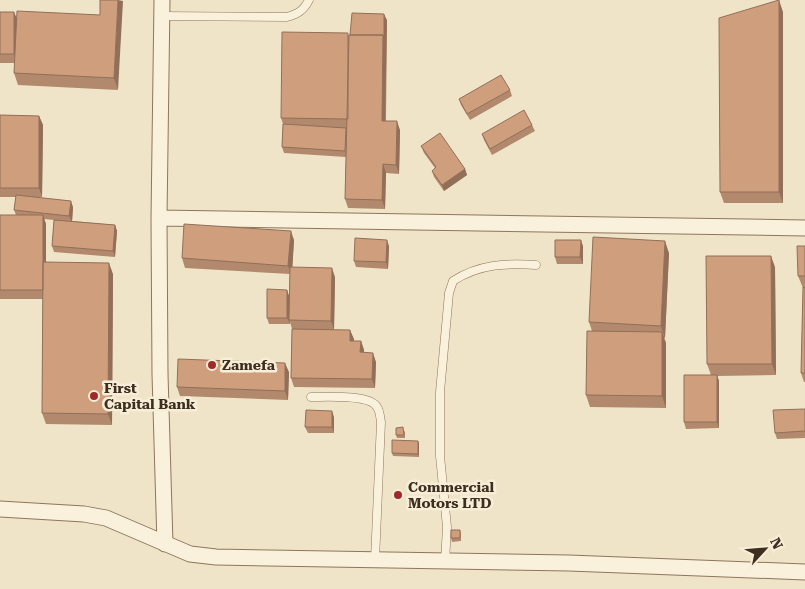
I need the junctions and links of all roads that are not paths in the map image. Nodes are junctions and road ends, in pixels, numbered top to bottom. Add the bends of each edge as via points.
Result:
1 (162, 0) edge
2 (309, 0) edge
3 (161, 16) junction
4 (159, 218) junction
5 (805, 228) edge
6 (536, 264) dead end
7 (311, 397) dead end
8 (0, 509) edge
9 (165, 544) junction
10 (374, 561) junction
11 (445, 562) junction
12 (805, 572) edge

1 - 3 street
2 - 3 lane via 306,8 288,17
3 - 4 street
4 - 5 street
4 - 9 street
6 - 11 lane via 482,267 453,281 448,293 440,392 440,456 447,527
7 - 10 lane via 362,398 378,407 381,422
8 - 9 street via 106,518
9 - 10 street via 190,554 216,557
10 - 11 street
11 - 12 street

